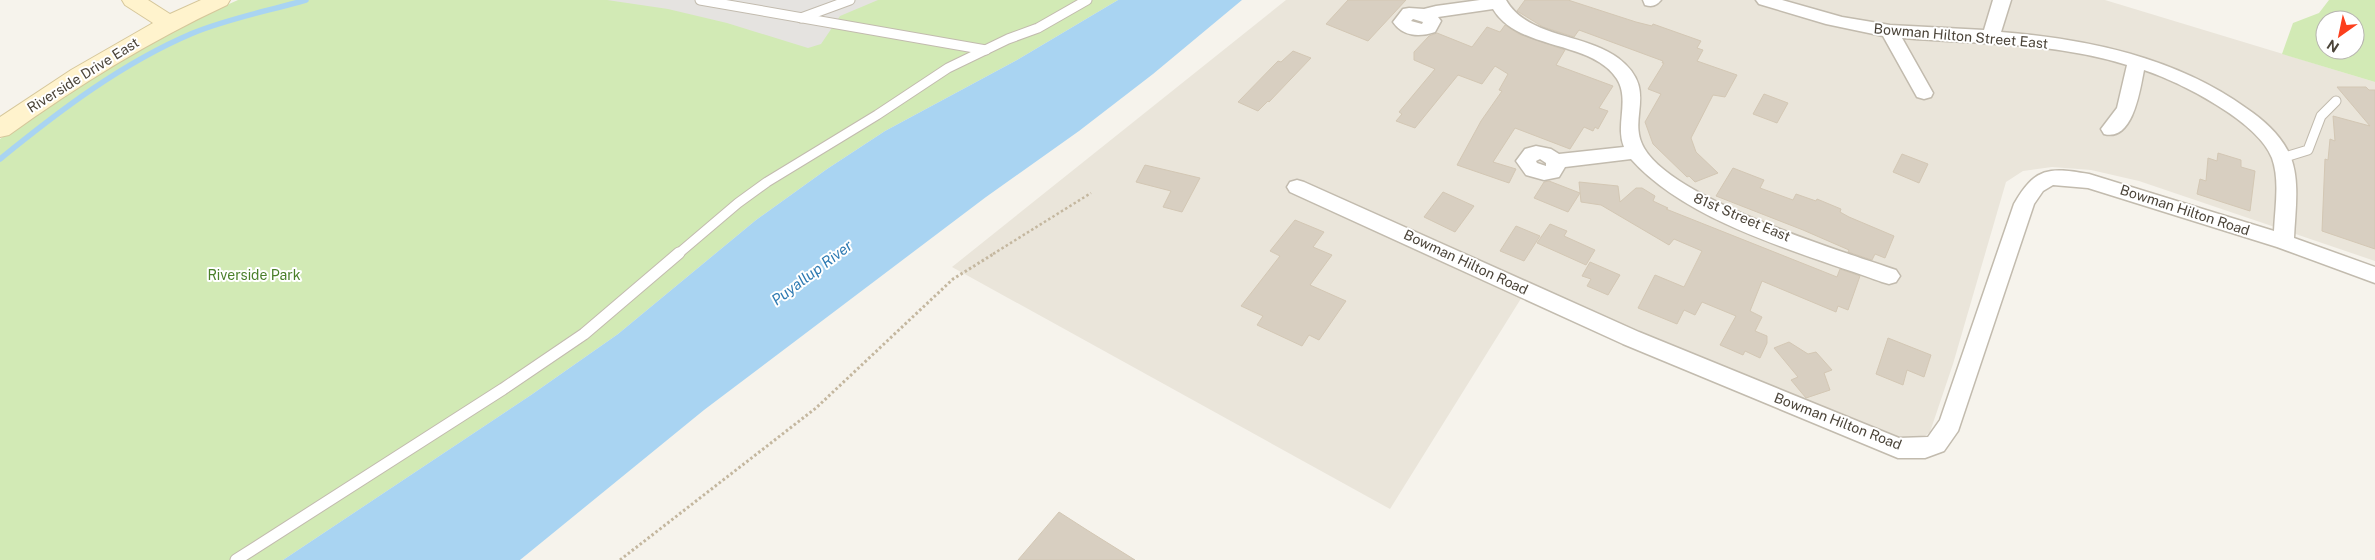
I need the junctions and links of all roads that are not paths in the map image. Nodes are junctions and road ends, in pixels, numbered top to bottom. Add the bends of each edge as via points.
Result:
1 (133, 0) edge
2 (219, 0) edge
3 (700, 0) edge
4 (850, 0) edge
5 (1086, 0) edge
6 (1765, 0) edge
7 (2002, 0) edge
8 (1498, 2) edge
9 (1798, 6) edge
10 (1425, 15) dead end
11 (800, 18) junction
12 (168, 23) junction
13 (1889, 31) junction
14 (1991, 36) junction
15 (986, 50) junction
16 (2136, 63) junction
17 (1924, 93) dead end
18 (2336, 101) dead end
19 (0, 129) edge
20 (2111, 129) dead end
21 (1636, 152) junction
22 (2282, 158) junction
23 (1555, 161) dead end
24 (1297, 187) dead end
25 (2284, 242) junction
26 (2375, 275) edge
27 (1889, 276) dead end
28 (236, 560) edge

1 - 12 street
2 - 12 street, Riverside Drive East
3 - 11 lane
4 - 11 lane
5 - 15 lane via 1038,28
6 - 9 street, Bowman Hilton Street East
7 - 14 street
8 - 10 street, 81st Street East
8 - 21 street, 81st Street East via 1520,24 1536,33 1602,56 1621,71 1634,98 1630,130
9 - 13 street, Bowman Hilton Street East via 1846,24
11 - 15 lane
12 - 19 street, Riverside Drive East via 90,68
13 - 14 street, Bowman Hilton Street East
13 - 17 street
14 - 16 street, Bowman Hilton Street East via 2076,48
15 - 28 lane via 948,68 767,182 730,209 584,334
16 - 20 street via 2123,116
16 - 22 street, Bowman Hilton Street East via 2182,78 2226,101 2256,125
18 - 22 lane via 2320,119 2310,149
21 - 23 street
21 - 27 street, 81st Street East via 1670,184 1711,208
22 - 25 street
24 - 25 street, Bowman Hilton Road via 1631,338 1898,448 1910,449 1936,444 1950,424 2024,204 2032,187 2039,181 2067,177 2089,181
25 - 26 street, Bowman Hilton Road

